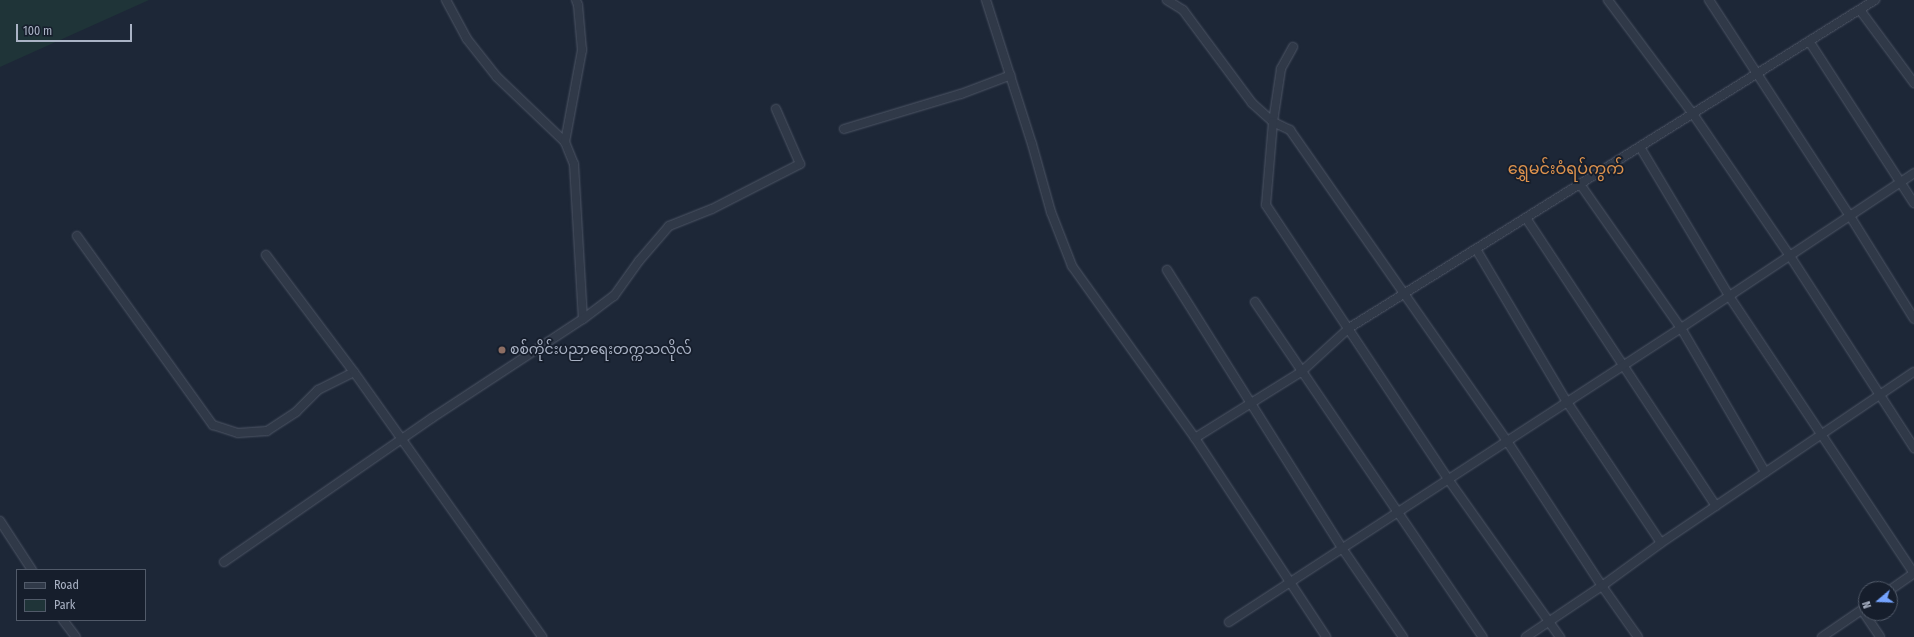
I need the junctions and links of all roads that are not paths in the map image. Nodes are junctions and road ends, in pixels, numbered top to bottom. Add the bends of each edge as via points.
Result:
1 (446, 0) edge
2 (576, 0) edge
3 (986, 0) edge
4 (1167, 0) edge
5 (1608, 0) edge
6 (1709, 0) edge
7 (1876, 0) edge
8 (1860, 10) junction
9 (1809, 42) junction
10 (1293, 47) dead end
11 (1758, 73) junction
12 (1011, 75) junction
13 (1914, 83) edge
14 (776, 109) dead end
15 (1692, 114) junction
16 (1273, 122) junction
17 (844, 129) dead end
18 (565, 142) junction
19 (1640, 147) junction
20 (1914, 173) edge
21 (1901, 182) junction
22 (1580, 184) junction
23 (1914, 203) edge
24 (1850, 216) junction
25 (1526, 218) junction
26 (77, 236) dead end
27 (1476, 248) junction
28 (266, 255) dead end
29 (1790, 256) junction
30 (1167, 270) dead end
31 (1404, 293) junction
32 (1730, 296) junction
33 (1255, 302) dead end
34 (583, 319) junction
35 (1914, 319) edge
36 (1349, 328) junction
37 (1680, 328) junction
38 (1624, 365) junction
39 (354, 372) junction
40 (1301, 372) junction
41 (1914, 372) edge
42 (1879, 396) junction
43 (1250, 402) junction
44 (1567, 402) junction
45 (1821, 434) junction
46 (1195, 438) junction
47 (401, 439) junction
48 (1507, 441) junction
49 (1914, 448) edge
50 (1765, 472) junction
51 (1448, 479) junction
52 (1716, 506) junction
53 (1398, 512) junction
54 (0, 521) edge
55 (1661, 543) junction
56 (1342, 548) junction
57 (224, 562) dead end
58 (31, 569) edge
59 (1290, 582) junction
60 (1898, 584) edge
61 (1602, 586) junction
62 (1858, 612) edge
63 (64, 621) edge
64 (1871, 621) edge
65 (1229, 622) dead end
66 (1550, 622) junction
67 (76, 637) edge
68 (542, 637) edge
69 (1326, 637) edge
70 (1403, 637) edge
71 (1483, 637) edge
72 (1526, 637) edge
73 (1560, 637) edge
74 (1638, 637) edge
75 (1822, 637) edge
76 (1880, 637) edge

1 - 18 street via 467,39 497,78
2 - 18 street via 582,50
3 - 12 street
4 - 16 street via 1182,10 1252,103
5 - 15 street
6 - 11 street
7 - 8 street
8 - 9 street
8 - 13 street
9 - 11 street
9 - 21 street
10 - 16 street via 1281,69
11 - 15 street
11 - 24 street
12 - 17 street via 961,94
12 - 46 street via 1051,212 1072,266
14 - 34 street via 800,164 712,209 669,226 614,296
15 - 19 street
15 - 29 street
16 - 31 street via 1290,130
16 - 36 street via 1266,205
18 - 34 street via 574,164
19 - 22 street
19 - 32 street
20 - 21 street
21 - 23 street
21 - 24 street
22 - 25 street
22 - 37 street
24 - 29 street
24 - 35 street
25 - 27 street
25 - 38 street
26 - 39 street via 213,425 238,433 267,430 296,412 318,390
27 - 31 street
27 - 44 street
28 - 39 street
29 - 32 street
29 - 42 street
30 - 43 street
31 - 36 street
31 - 48 street
32 - 37 street
32 - 45 street
33 - 40 street
34 - 47 street
36 - 40 street
36 - 51 street
37 - 38 street
37 - 50 street
38 - 44 street
38 - 52 street
39 - 47 street
40 - 43 street
40 - 53 street
41 - 42 street
42 - 45 street
42 - 49 street
43 - 46 street
43 - 56 street
44 - 48 street
44 - 55 street
45 - 50 street
45 - 60 street via 1914,573
46 - 59 street
47 - 57 street
47 - 68 street
48 - 51 street
48 - 61 street
50 - 52 street
51 - 53 street
51 - 66 street
52 - 55 street
53 - 56 street
53 - 71 street
54 - 58 street
55 - 61 street
56 - 59 street
56 - 70 street
59 - 65 street
59 - 69 street
61 - 66 street
61 - 74 street
62 - 75 street
63 - 67 street
64 - 76 street
66 - 72 street
66 - 73 street

